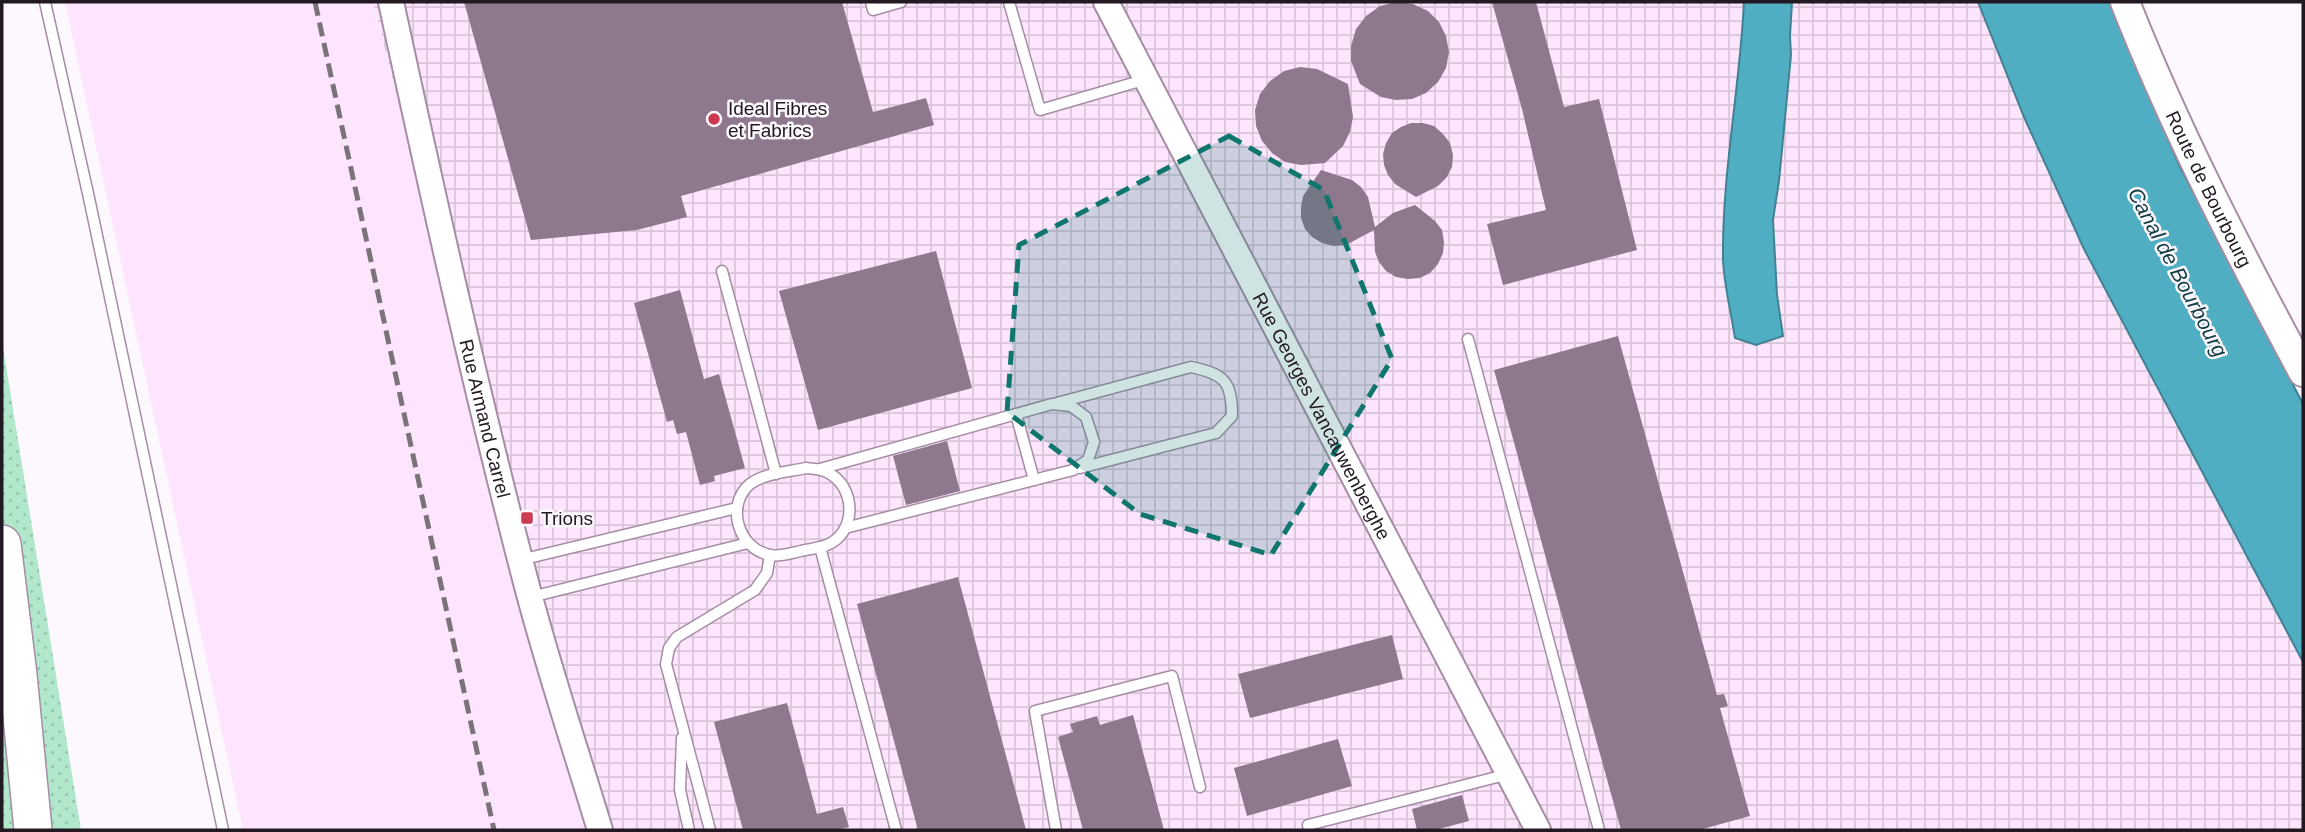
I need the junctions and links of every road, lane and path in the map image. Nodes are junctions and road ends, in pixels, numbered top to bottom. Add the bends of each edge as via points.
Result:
1 (45, 2) edge
2 (391, 2) edge
3 (871, 2) edge
4 (901, 2) edge
5 (1009, 2) edge
6 (1106, 2) edge
7 (2125, 2) edge
8 (1147, 79) junction
9 (722, 271) dead end
10 (1468, 339) dead end
11 (2303, 372) edge
12 (1052, 404) junction
13 (1016, 414) junction
14 (820, 469) junction
15 (1073, 470) junction
16 (776, 474) junction
17 (1034, 480) junction
18 (737, 508) junction
19 (845, 528) junction
20 (748, 543) junction
21 (2, 544) edge
22 (820, 547) junction
23 (770, 555) junction
24 (520, 560) junction
25 (530, 597) junction
26 (682, 727) junction
27 (1510, 774) junction
28 (1200, 787) dead end
29 (33, 830) edge
30 (223, 830) edge
31 (600, 830) edge
32 (688, 830) edge
33 (710, 830) edge
34 (896, 830) edge
35 (1056, 830) edge
36 (1309, 830) edge
37 (1538, 830) edge
38 (1599, 830) edge

1 - 30 lane
2 - 24 street, Rue Armand Carrel via 448,265
3 - 4 lane via 873,10
5 - 8 lane via 1040,110
6 - 8 street, Rue Georges Vancauwenberghe
7 - 11 main road, Route de Bourbourg via 2183,138
8 - 27 street, Rue Georges Vancauwenberghe
9 - 16 lane
10 - 38 lane
12 - 13 lane
12 - 15 lane via 1071,406 1086,417 1094,442 1088,460
12 - 15 lane via 1191,366 1224,379 1232,394 1232,416 1216,433
13 - 14 lane
13 - 17 lane
14 - 16 lane
14 - 19 lane via 838,480 848,497
15 - 17 lane
16 - 18 lane via 748,485
17 - 19 lane
18 - 20 lane via 740,533
18 - 24 lane
19 - 22 lane
20 - 23 lane
20 - 25 lane
21 - 29 highway
22 - 23 lane
22 - 34 lane
23 - 26 lane via 767,573 755,590 677,637 669,648 666,664
24 - 25 street, Rue Armand Carrel
25 - 31 street, Rue Armand Carrel
26 - 32 lane via 680,790
26 - 33 lane
27 - 36 lane via 1308,825
27 - 37 street, Rue Georges Vancauwenberghe
28 - 35 lane via 1172,676 1035,711

